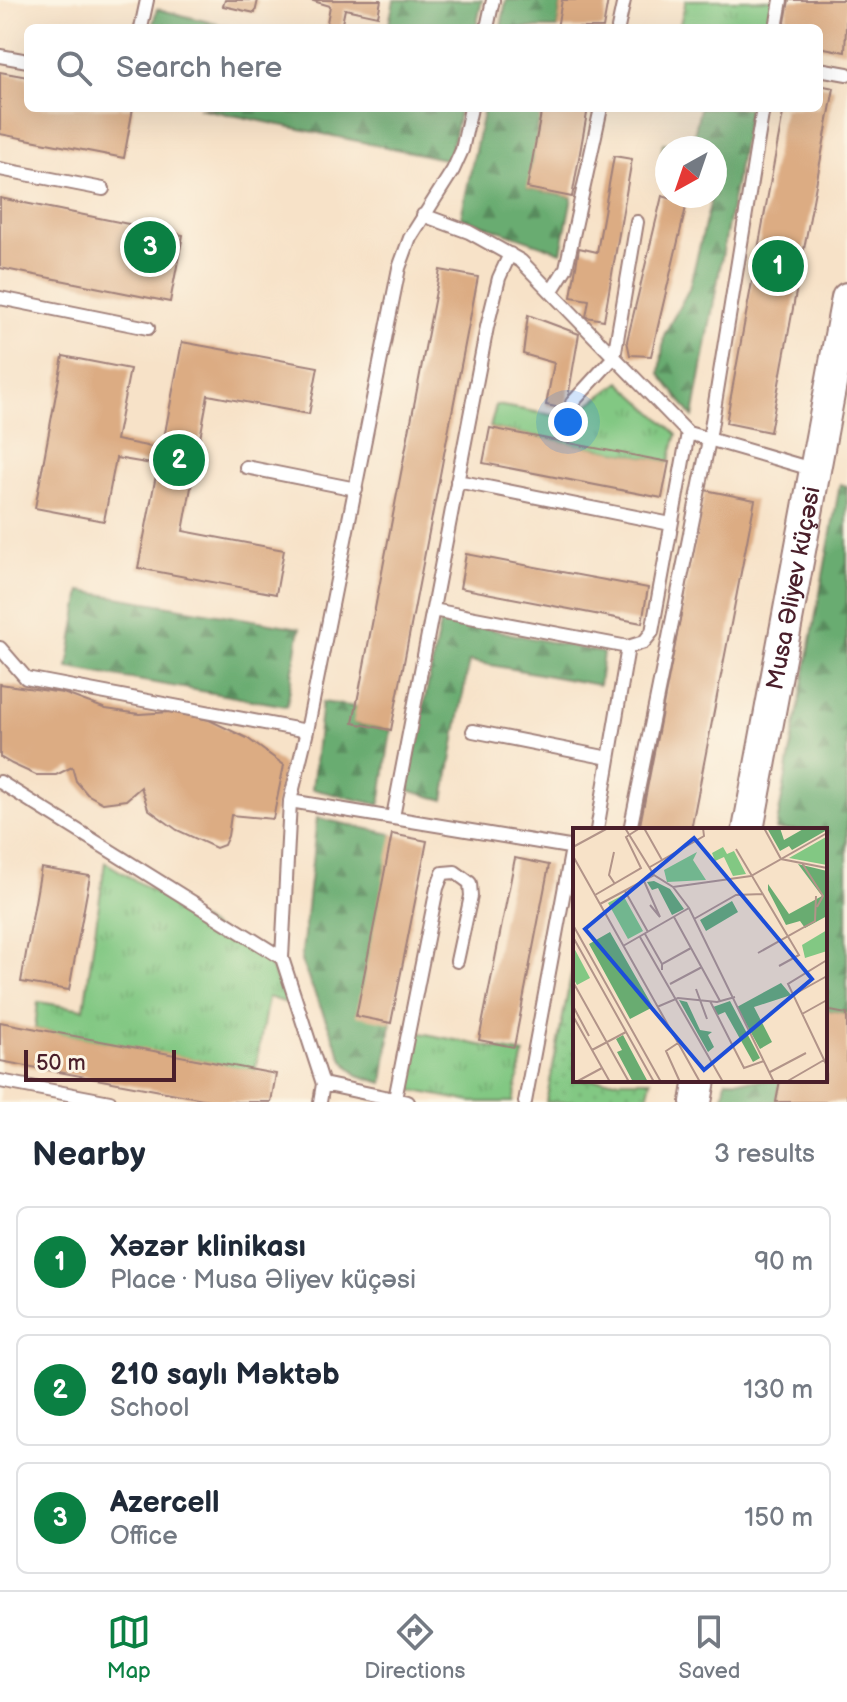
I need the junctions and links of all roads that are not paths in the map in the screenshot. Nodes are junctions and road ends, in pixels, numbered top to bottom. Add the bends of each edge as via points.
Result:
1 (146, 0) edge
2 (493, 0) edge
3 (624, 0) edge
4 (781, 0) edge
5 (142, 24) edge
6 (488, 24) edge
7 (619, 24) edge
8 (777, 24) edge
9 (0, 56) edge
10 (24, 60) edge
11 (823, 70) edge
12 (847, 74) edge
13 (470, 112) edge
14 (600, 112) edge
15 (762, 112) edge
16 (0, 169) edge
17 (103, 189) dead end
18 (423, 215) junction
19 (637, 222) dead end
20 (510, 254) junction
21 (551, 292) junction
22 (0, 298) edge
23 (847, 298) edge
24 (148, 328) dead end
25 (614, 357) junction
26 (572, 403) dead end
27 (688, 433) junction
28 (709, 440) junction
29 (246, 467) dead end
30 (815, 470) junction
31 (457, 481) junction
32 (356, 489) junction
33 (671, 524) junction
34 (433, 610) junction
35 (628, 647) junction
36 (0, 648) edge
37 (307, 731) junction
38 (473, 731) dead end
39 (609, 758) junction
40 (0, 782) edge
41 (290, 801) junction
42 (393, 817) junction
43 (597, 828) edge
44 (630, 828) edge
45 (748, 828) edge
46 (573, 848) edge
47 (573, 853) edge
48 (282, 958) junction
49 (457, 961) dead end
50 (0, 1081) edge
51 (700, 1082) edge
52 (323, 1084) junction
53 (402, 1101) edge
54 (110, 1102) edge
55 (320, 1102) edge
56 (525, 1102) edge
57 (696, 1102) edge

1 - 5 lane
2 - 6 lane
3 - 7 lane
4 - 8 lane
9 - 10 lane
11 - 12 lane
13 - 18 lane via 453,170
14 - 21 lane via 566,268
15 - 28 lane
16 - 17 lane
18 - 20 lane
18 - 32 lane via 399,268
19 - 25 lane
20 - 21 lane
20 - 31 lane via 496,290
21 - 25 lane
22 - 24 lane
23 - 30 street, Musa Əliyev küçəsi
25 - 26 lane
25 - 27 lane
27 - 28 lane
27 - 33 lane
28 - 30 lane
28 - 44 lane
29 - 32 lane
30 - 45 street, Musa Əliyev küçəsi
31 - 33 lane
31 - 34 lane
32 - 37 lane
33 - 35 lane via 652,632 644,642
34 - 35 lane
34 - 42 lane
35 - 39 lane
36 - 37 lane via 26,678
37 - 41 lane
38 - 39 lane
39 - 43 lane
40 - 48 lane
41 - 42 lane
41 - 48 lane
42 - 46 lane
47 - 56 lane
48 - 52 lane
49 - 53 lane via 470,883 455,872 443,873
50 - 54 lane
51 - 57 street
52 - 53 lane
52 - 55 lane

